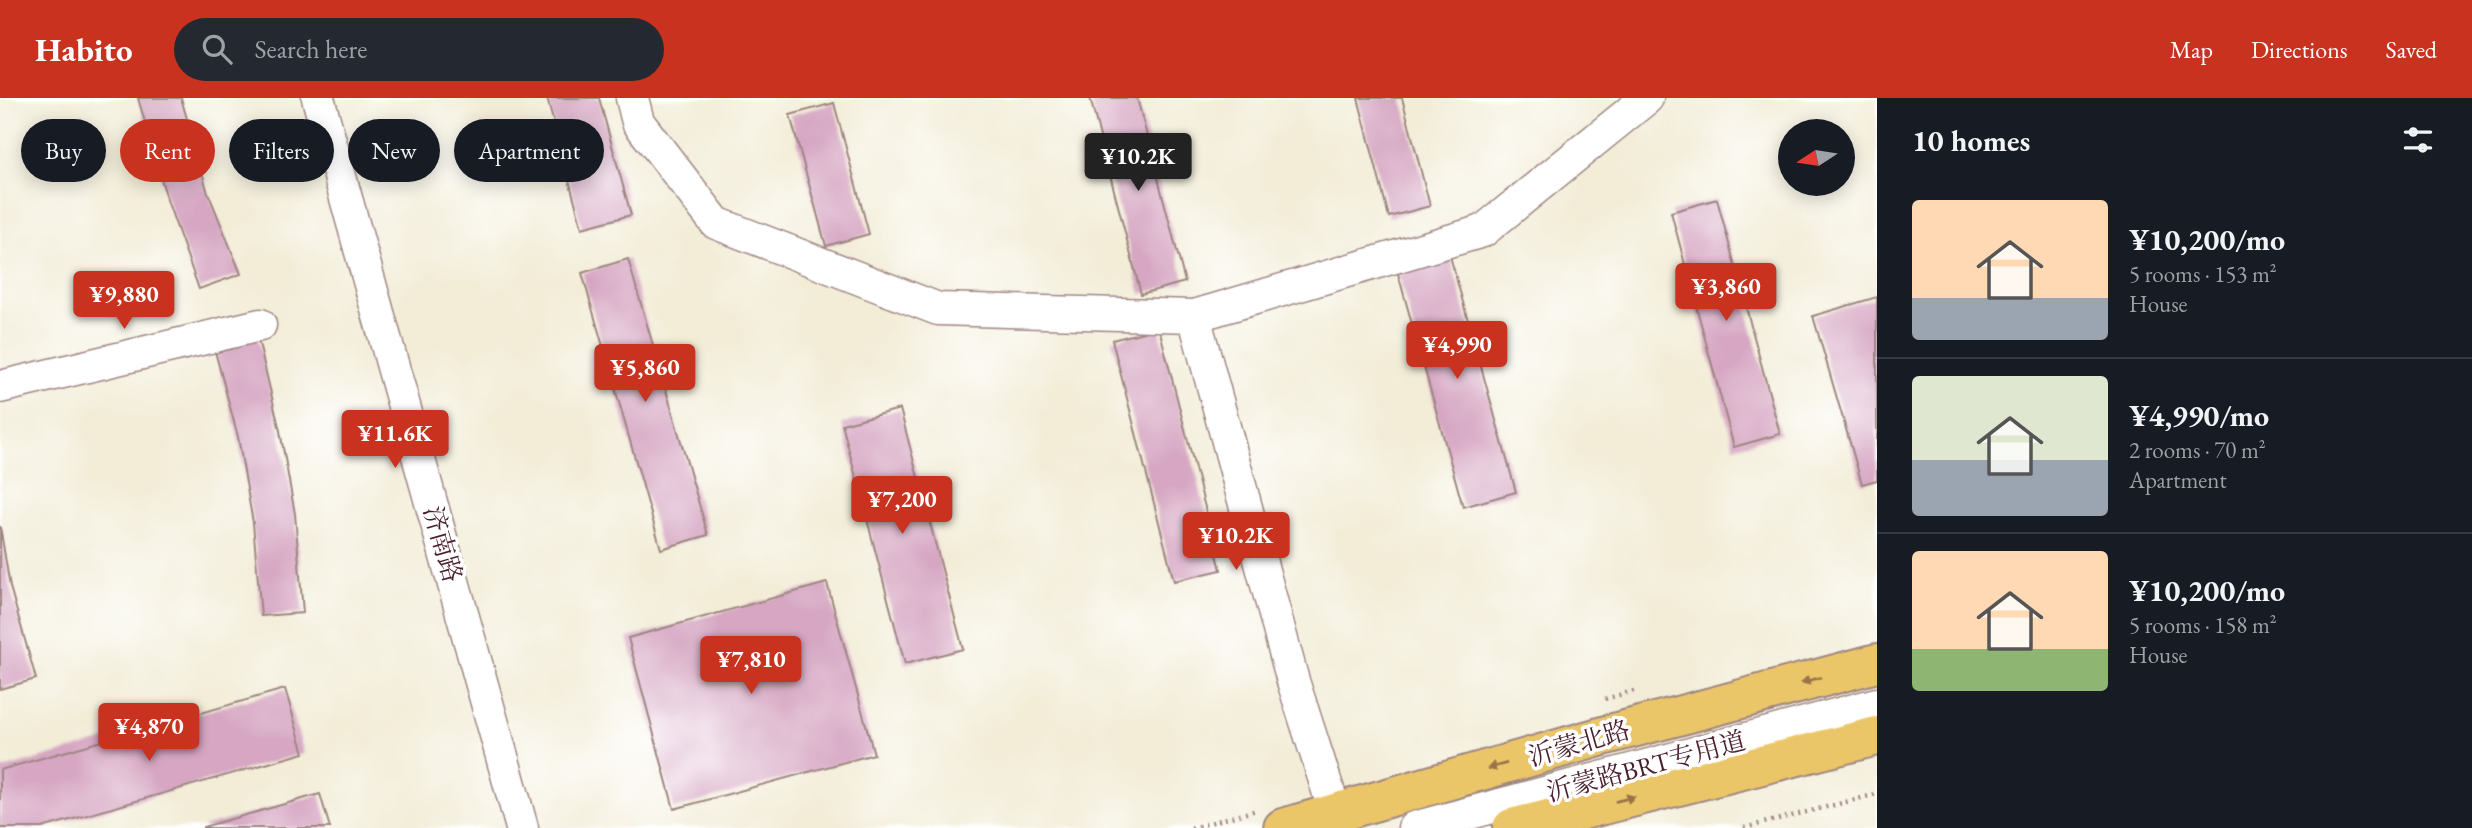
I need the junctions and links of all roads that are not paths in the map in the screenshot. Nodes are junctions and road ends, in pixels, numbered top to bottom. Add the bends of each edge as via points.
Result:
1 (318, 98) edge
2 (332, 98) edge
3 (632, 98) edge
4 (1647, 98) edge
5 (1194, 316) junction
6 (260, 326) dead end
7 (0, 387) edge
8 (1877, 663) edge
9 (1877, 704) edge
10 (1877, 736) edge
11 (1335, 812) junction
12 (522, 828) edge
13 (536, 828) edge
14 (1283, 828) edge
15 (1414, 828) edge
16 (1512, 828) edge

1 - 12 street, 济南路
2 - 13 street, 济南路
3 - 5 street via 639,122 716,223 938,309
4 - 5 street via 1483,231
5 - 11 street via 1293,681
6 - 7 street
8 -> 11 main road, 沂蒙北路
9 - 15 street, 沂蒙路BRT专用道
16 -> 10 main road
11 - 14 main road, 沂蒙北路

